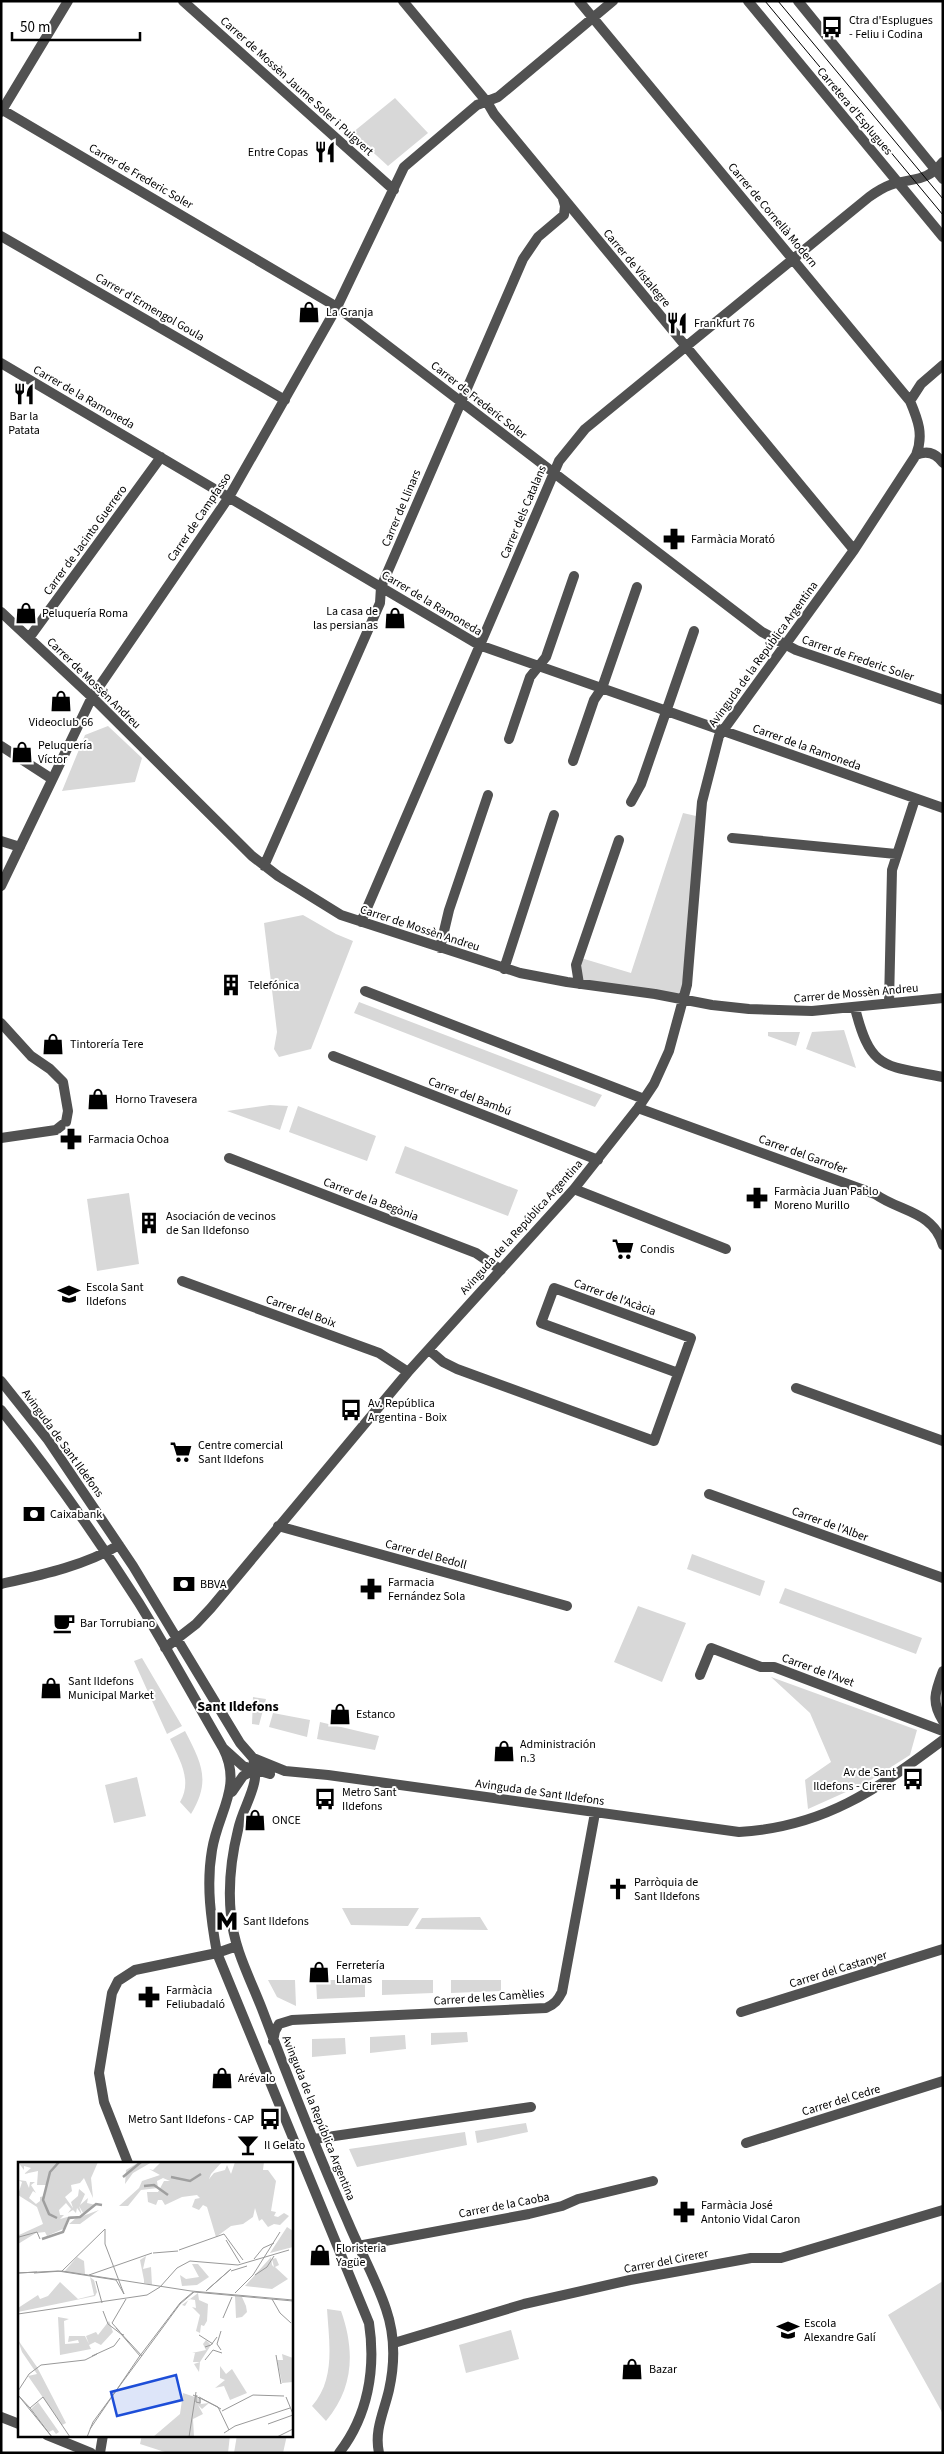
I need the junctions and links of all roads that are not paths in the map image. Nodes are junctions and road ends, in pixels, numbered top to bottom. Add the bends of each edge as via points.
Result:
1 (68, 1) edge
2 (183, 1) edge
3 (403, 1) edge
4 (579, 1) edge
5 (612, 1) edge
6 (748, 1) edge
7 (798, 1) edge
8 (592, 18) junction
9 (487, 102) junction
10 (2, 110) edge
11 (943, 162) edge
12 (936, 170) junction
13 (943, 179) edge
14 (898, 183) junction
15 (394, 190) junction
16 (563, 198) junction
17 (1, 236) edge
18 (943, 237) edge
19 (793, 258) junction
20 (337, 307) junction
21 (685, 346) junction
22 (1, 363) edge
23 (943, 365) edge
24 (285, 400) junction
25 (460, 401) junction
26 (910, 401) junction
27 (916, 455) junction
28 (160, 457) junction
29 (943, 463) edge
30 (553, 472) junction
31 (229, 497) junction
32 (854, 550) junction
33 (574, 576) dead end
34 (381, 587) junction
35 (637, 587) dead end
36 (1, 612) edge
37 (694, 631) dead end
38 (29, 638) junction
39 (480, 645) junction
40 (785, 645) junction
41 (539, 666) junction
42 (602, 688) junction
43 (92, 697) junction
44 (943, 700) edge
45 (666, 710) junction
46 (722, 730) junction
47 (509, 739) dead end
48 (1, 746) edge
49 (573, 761) dead end
50 (52, 779) junction
51 (488, 795) dead end
52 (914, 799) junction
53 (631, 802) dead end
54 (943, 808) edge
55 (554, 815) dead end
56 (732, 838) dead end
57 (619, 840) dead end
58 (1, 841) edge
59 (20, 847) junction
60 (896, 854) junction
61 (264, 866) junction
62 (1, 886) edge
63 (361, 922) junction
64 (440, 948) junction
65 (504, 969) junction
66 (579, 984) junction
67 (365, 991) dead end
68 (943, 998) edge
69 (684, 1000) junction
70 (889, 1004) junction
71 (856, 1008) junction
72 (1, 1024) edge
73 (333, 1056) dead end
74 (943, 1077) edge
75 (641, 1103) junction
76 (1, 1138) edge
77 (229, 1158) dead end
78 (598, 1160) junction
79 (574, 1189) junction
80 (943, 1245) edge
81 (726, 1248) dead end
82 (501, 1270) junction
83 (182, 1280) dead end
84 (429, 1350) junction
85 (408, 1372) junction
86 (678, 1373) junction
87 (1, 1381) edge
88 (796, 1388) dead end
89 (1, 1410) edge
90 (943, 1441) edge
91 (709, 1494) dead end
92 (278, 1526) junction
93 (119, 1545) junction
94 (106, 1553) junction
95 (943, 1578) edge
96 (1, 1584) edge
97 (567, 1606) dead end
98 (179, 1638) junction
99 (165, 1648) junction
100 (943, 1672) edge
101 (700, 1675) dead end
102 (943, 1721) edge
103 (943, 1731) edge
104 (943, 1740) edge
105 (223, 1748) junction
106 (254, 1767) junction
107 (269, 1770) junction
108 (253, 1790) junction
109 (228, 1799) junction
110 (595, 1813) junction
111 (237, 1946) junction
112 (943, 1949) edge
113 (217, 1953) junction
114 (742, 2012) dead end
115 (273, 2042) junction
116 (943, 2081) edge
117 (531, 2107) dead end
118 (314, 2139) junction
119 (746, 2143) dead end
120 (128, 2162) edge
121 (653, 2181) dead end
122 (943, 2210) edge
123 (358, 2246) junction
124 (394, 2343) junction
125 (1, 2417) edge
126 (18, 2424) edge
127 (49, 2436) edge
128 (102, 2436) edge
129 (91, 2453) edge
130 (100, 2453) edge
131 (339, 2453) edge
132 (379, 2453) edge

1 - 10 street
2 - 15 street, Carrer de Mossèn Jaume Soler i Puigvert
3 - 9 street, Carrer de Vistalegre
4 - 8 street, Carrer de Cornellà Modern
5 - 8 street, Carrer de Campfasso
6 - 14 street, Carretera d'Esplugues
7 - 12 street, Carretera d'Esplugues
8 - 9 street, Carrer de Campfasso via 498,97
8 - 19 street, Carrer de Cornellà Modern
9 - 15 street, Carrer de Campfasso via 477,105 411,159
9 - 16 street, Carrer de Vistalegre
10 - 20 street, Carrer de Frederic Soler
11 - 12 street
12 - 13 street, Carretera d'Esplugues
12 - 14 street, Carrer dels Catalans via 925,178
14 - 18 street, Carretera d'Esplugues
14 - 19 street, Carrer dels Catalans via 869,197
15 - 20 street, Carrer de Campfasso
16 - 21 street, Carrer de Vistalegre
16 - 25 street, Carrer de Llinars via 564,215 538,237 523,259
17 - 24 street, Carrer d'Ermengol Goula
19 - 21 street, Carrer dels Catalans
19 - 26 street, Carrer de Cornellà Modern
20 - 24 street, Carrer de Campfasso
20 - 25 street, Carrer de Frederic Soler
21 - 30 street, Carrer dels Catalans via 585,429
21 - 32 street, Carrer de Vistalegre
22 - 28 street, Carrer de la Ramoneda
23 - 26 street via 920,384
24 - 31 street, Carrer de Campfasso
25 - 30 street, Carrer de Frederic Soler
25 - 34 street, Carrer de Llinars
26 - 27 street, Carrer de Cornellà Modern via 921,438
27 - 29 street via 932,453
27 - 32 street, Avinguda de la República Argentina
28 - 31 street, Carrer de la Ramoneda
28 - 38 street, Carrer de Jacinto Guerrero
30 - 39 street, Carrer dels Catalans
30 - 40 street, Carrer de Frederic Soler via 762,632
31 - 34 street, Carrer de la Ramoneda
31 - 43 street, Carrer de Campfasso
32 - 40 street, Avinguda de la República Argentina
33 - 41 street via 546,657
34 - 39 street, Carrer de la Ramoneda
34 - 61 street, Carrer de Llinars via 380,603
35 - 42 street
36 - 38 street, Carrer de Mossèn Andreu
37 - 45 street
38 - 43 street, Carrer de Mossèn Andreu
39 - 41 street, Carrer de la Ramoneda
39 - 63 street, Carrer dels Catalans
40 - 44 street, Carrer de Frederic Soler
40 - 46 street, Avinguda de la República Argentina
41 - 42 street, Carrer de la Ramoneda
41 - 47 street via 530,677
42 - 45 street, Carrer de la Ramoneda
42 - 49 street via 594,700
43 - 50 street, Carrer de Campfasso
43 - 61 street, Carrer de Mossèn Andreu
45 - 46 street, Carrer de la Ramoneda
45 - 53 street via 641,784
46 - 52 street, Carrer de la Ramoneda
46 - 69 street, Avinguda de la República Argentina via 716,742 702,802 691,952
48 - 50 street
50 - 59 street, Carrer de Campfasso
51 - 64 street via 449,910
52 - 54 street, Carrer de la Ramoneda
52 - 60 street
55 - 65 street
56 - 60 street
57 - 66 street via 576,965
58 - 59 street
59 - 62 street, Carrer de Campfasso
60 - 70 street via 892,870
61 - 63 street, Carrer de Mossèn Andreu via 328,909
63 - 64 street, Carrer de Mossèn Andreu
64 - 65 street, Carrer de Mossèn Andreu
65 - 66 street, Carrer de Mossèn Andreu
66 - 69 street, Carrer de Mossèn Andreu
67 - 75 street, Carrer del Garrofer
68 - 70 street, Carrer de Mossèn Andreu
69 - 71 street, Carrer de Mossèn Andreu via 712,1006 785,1011
69 - 75 street, Avinguda de la República Argentina via 669,1051
70 - 71 street, Carrer de Mossèn Andreu
71 - 74 street via 862,1034 880,1061 894,1069
72 - 76 street via 30,1056 63,1082 68,1116 56,1130
73 - 78 street, Carrer del Bambú
75 - 78 street, Avinguda de la República Argentina
75 - 80 street, Carrer del Garrofer via 908,1208 931,1224
77 - 82 street, Carrer de la Begònia via 476,1253
78 - 79 street, Avinguda de la República Argentina
79 - 81 street
79 - 82 street, Avinguda de la República Argentina
82 - 84 street, Avinguda de la República Argentina
83 - 85 street, Carrer del Boix via 379,1353
84 - 85 street, Avinguda de la República Argentina
84 - 86 street, Carrer de l'Acàcia via 457,1369 654,1441
85 - 92 street, Avinguda de la República Argentina
86 - 86 street, Carrer de l'Acàcia via 691,1338 554,1288 541,1324
87 - 93 street, Avinguda de Sant Ildefons via 48,1440
88 - 90 street
89 - 94 street, Avinguda de Sant Ildefons via 53,1476
91 - 95 street, Carrer de l'Alber
92 - 97 street, Carrer del Bedoll
92 - 98 street, Avinguda de la República Argentina via 211,1608
93 - 94 street
93 - 98 street, Avinguda de Sant Ildefons
94 - 96 street via 39,1576
94 - 99 street, Avinguda de Sant Ildefons
98 - 99 street
98 - 106 street, Avinguda de Sant Ildefons
99 - 105 street, Avinguda de Sant Ildefons
100 - 102 street via 935,1708
101 - 103 street, Carrer de l'Avet via 711,1648 761,1666 774,1667
104 - 110 street, Avinguda de Sant Ildefons via 844,1807 778,1829 733,1831
105 - 106 street, Avinguda de Sant Ildefons via 234,1760
105 - 109 street via 232,1772
106 - 107 street, Avinguda de Sant Ildefons
106 - 108 street, Avinguda de la República Argentina
106 - 109 street via 239,1780
107 - 108 street, Avinguda de la República Argentina
107 - 110 street, Avinguda de Sant Ildefons via 338,1776
108 - 111 street, Avinguda de la República Argentina via 238,1827 230,1885 231,1916
109 - 113 street via 214,1842 210,1868 210,1905
110 - 115 street, Carrer de les Camèlies via 562,1992 552,2005 546,2008 292,2020 276,2027
111 - 113 street
111 - 115 street, Avinguda de la República Argentina
112 - 114 street, Carrer del Castanyer
113 - 120 street via 135,1970 115,1985 99,2061 99,2079 104,2102
113 - 131 street via 368,2323 371,2341 368,2394
115 - 118 street, Avinguda de la República Argentina
116 - 119 street, Carrer del Cedre
117 - 118 street
118 - 123 street, Avinguda de la República Argentina
121 - 123 street, Carrer de la Caoba via 529,2214
122 - 124 street, Carrer del Cirerer via 781,2258 751,2258 630,2280 524,2304
123 - 124 street, Avinguda de la República Argentina via 386,2309
124 - 132 street, Avinguda de la República Argentina via 388,2391 378,2423
125 - 126 street
127 - 129 street
128 - 130 street

